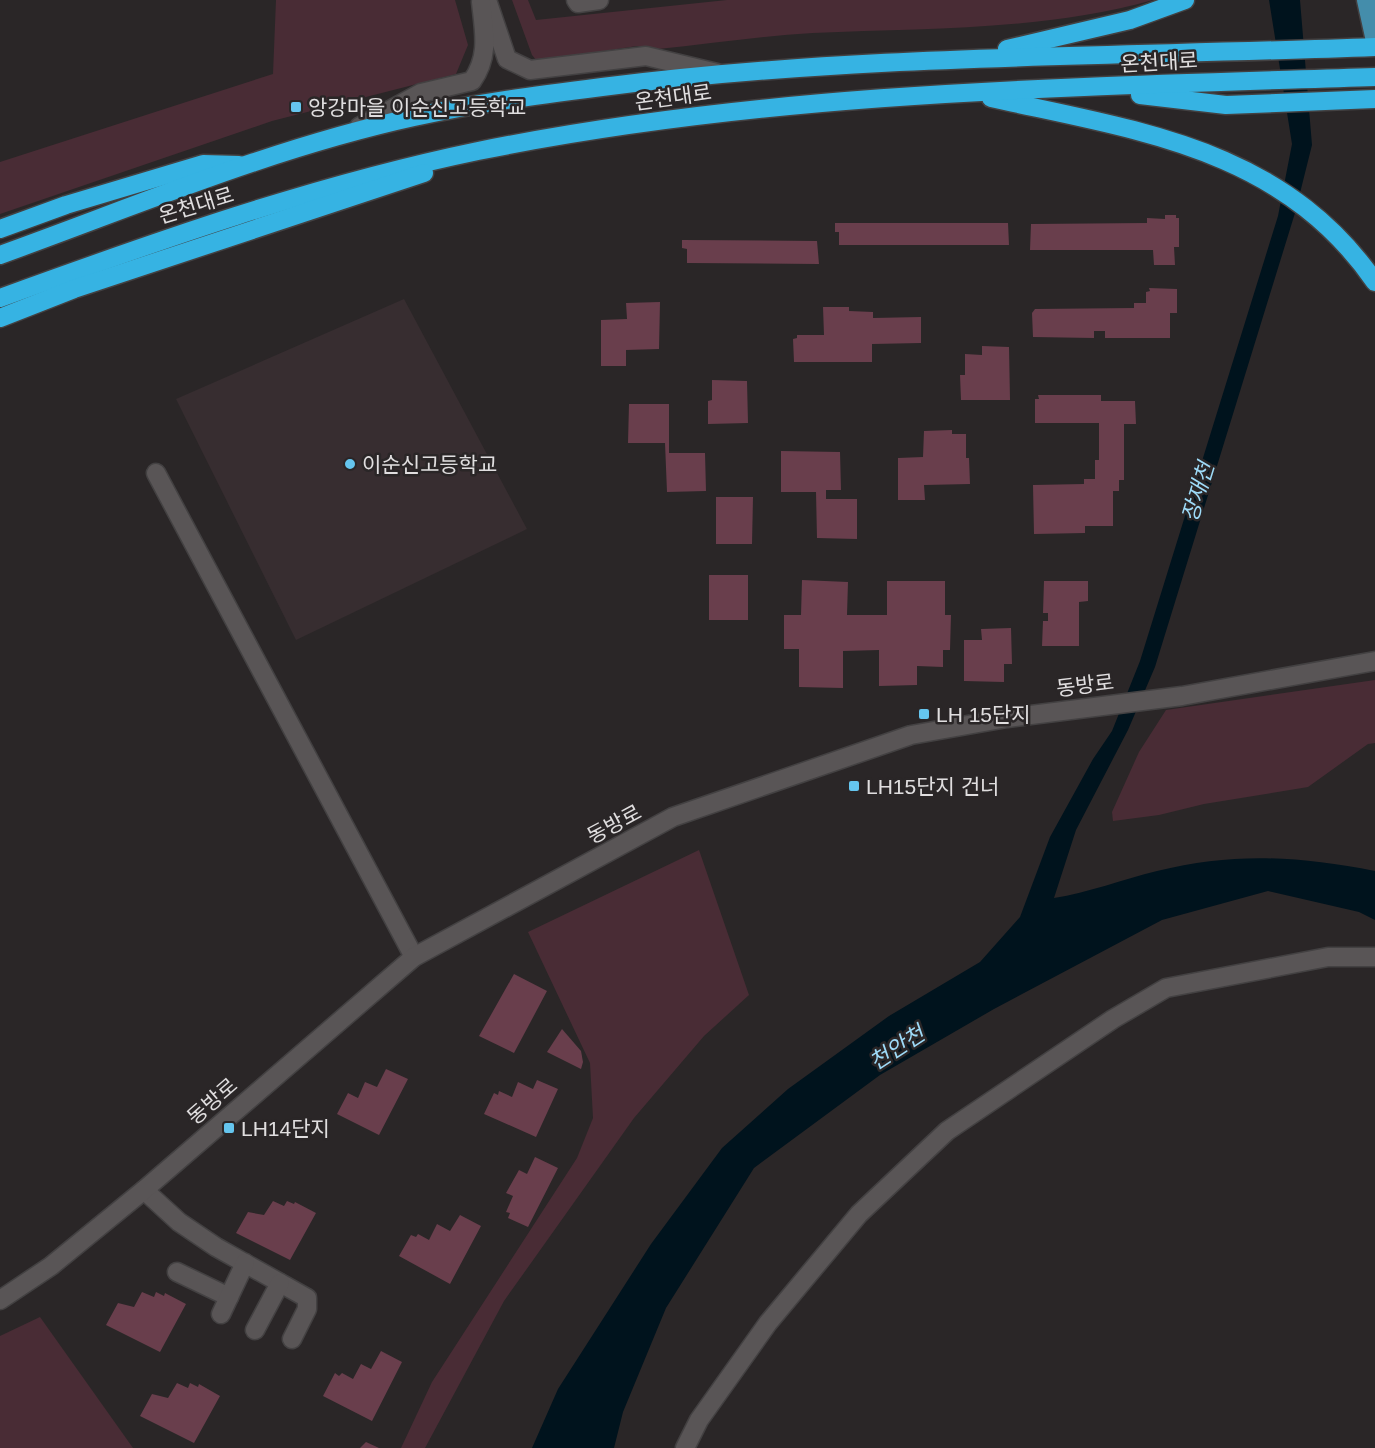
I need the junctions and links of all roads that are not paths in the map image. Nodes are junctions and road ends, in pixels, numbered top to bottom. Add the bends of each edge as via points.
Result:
1 (480, 0) edge
2 (488, 0) edge
3 (576, 0) edge
4 (599, 0) edge
5 (1185, 0) edge
6 (1366, 0) edge
7 (1375, 41) edge
8 (1375, 47) edge
9 (973, 57) junction
10 (719, 74) junction
11 (1375, 77) edge
12 (1087, 88) junction
13 (963, 92) junction
14 (1375, 99) edge
15 (348, 133) junction
16 (479, 151) junction
17 (247, 166) junction
18 (0, 229) edge
19 (0, 255) edge
20 (1375, 282) edge
21 (0, 298) edge
22 (0, 318) edge
23 (156, 473) dead end
24 (1375, 660) edge
25 (414, 957) junction
26 (1375, 957) edge
27 (144, 1190) junction
28 (246, 1263) junction
29 (177, 1272) dead end
30 (280, 1283) junction
31 (229, 1297) junction
32 (0, 1299) edge
33 (221, 1314) dead end
34 (255, 1330) dead end
35 (292, 1339) dead end
36 (685, 1448) edge

1 - 15 street via 482,66 472,81 421,93
2 - 10 street via 507,58 530,70 646,56
3 - 4 street
5 - 9 highway via 1130,20
6 - 7 main road
8 - 9 highway, 온천대로
9 - 10 highway, 온천대로
10 - 15 highway, 온천대로 via 510,99
11 - 12 highway, 온천대로
12 - 13 highway, 온천대로
12 - 14 highway via 1226,105
13 - 16 highway, 온천대로 via 751,109
13 - 20 highway via 1128,128 1237,164 1279,188 1327,224
15 - 17 highway, 온천대로
16 - 21 highway, 온천대로 via 372,176 181,232
16 - 22 highway via 403,181 74,289
17 - 18 highway via 203,164
17 - 19 highway, 온천대로
23 - 25 street
24 - 25 street, 동방로 via 1182,696 1070,709 911,735 673,817
25 - 27 street, 동방로
26 - 36 street via 1328,957 1166,988 1113,1019 947,1131 859,1214 783,1305 699,1420
27 - 28 street via 179,1222
27 - 32 street, 동방로 via 51,1266
28 - 30 street
28 - 31 street
29 - 31 street
30 - 34 street
30 - 35 street via 307,1298 307,1309
31 - 33 street

